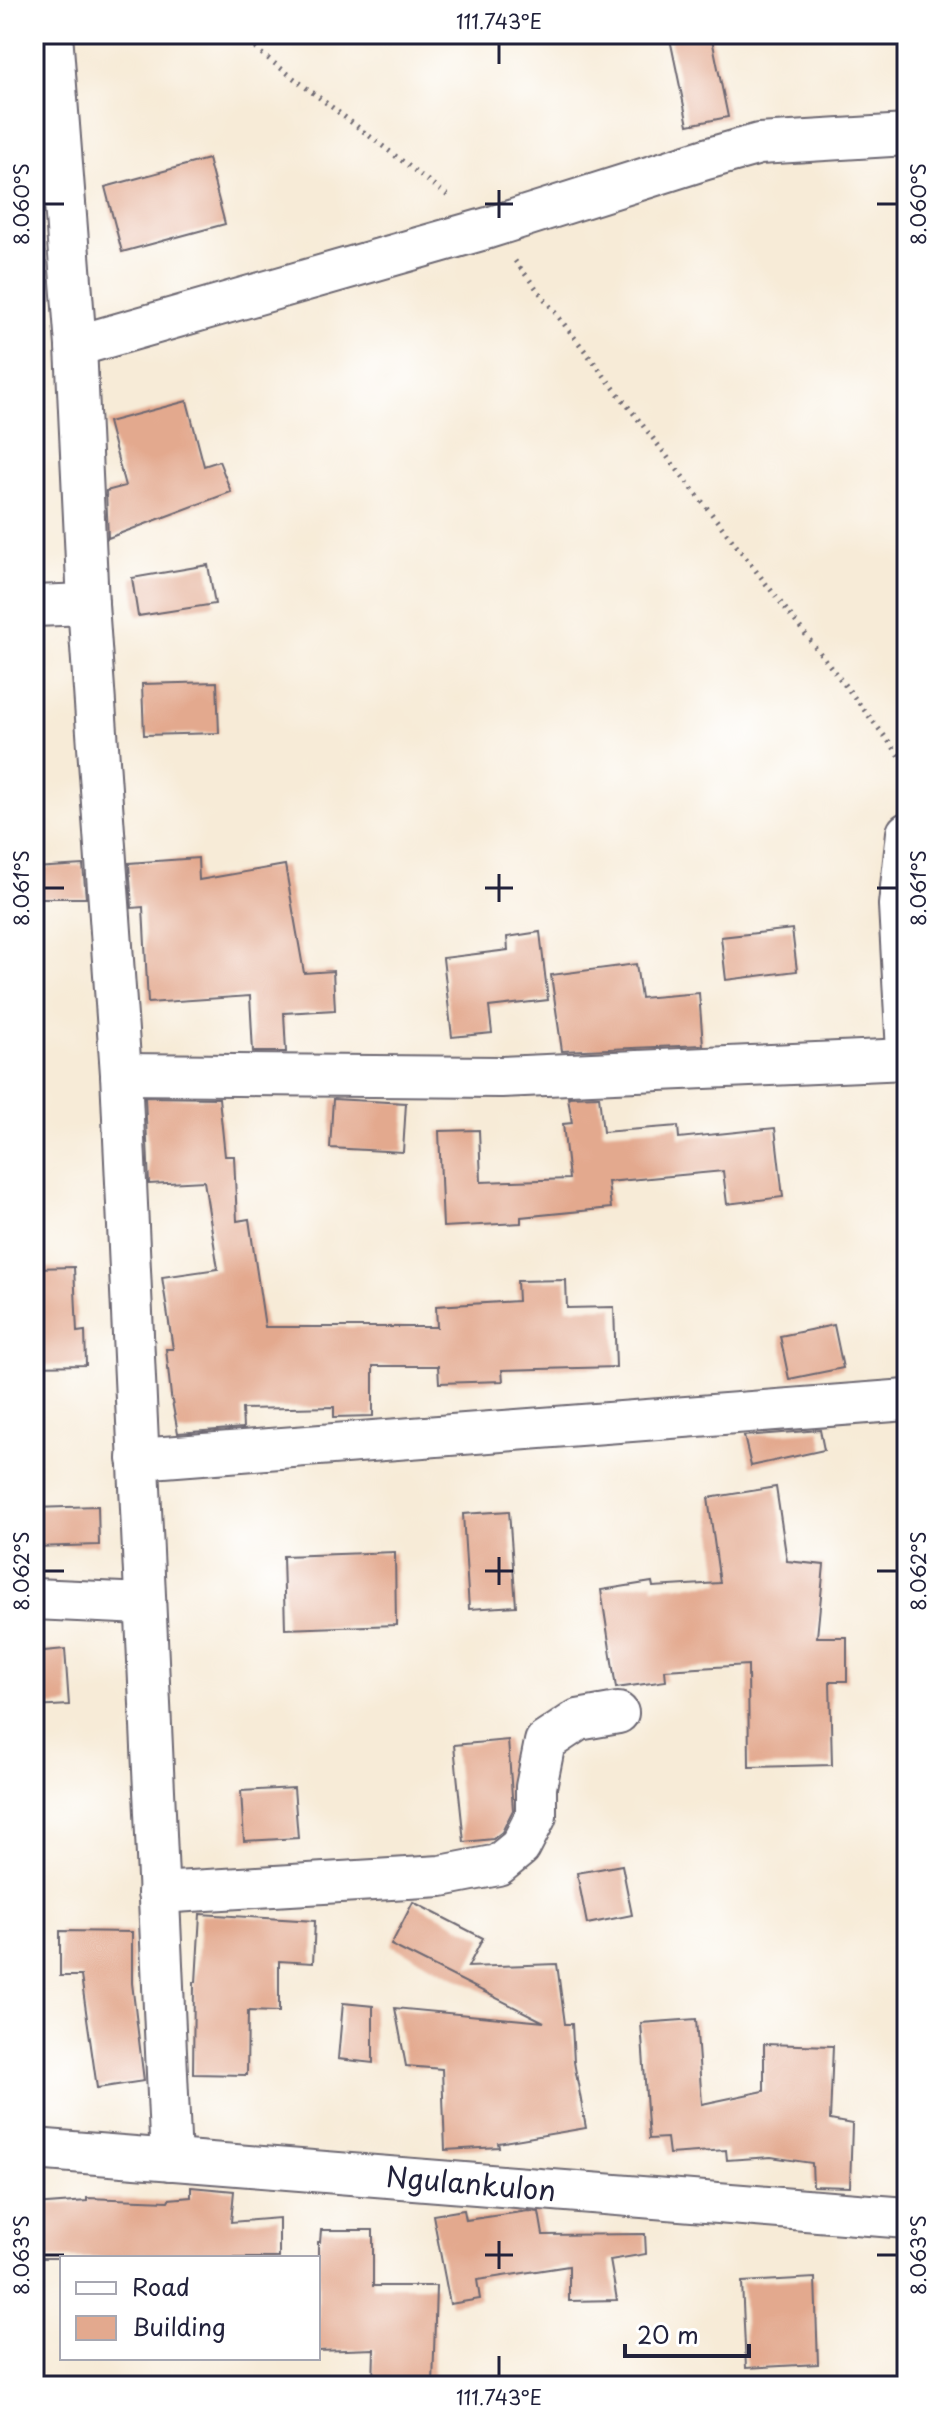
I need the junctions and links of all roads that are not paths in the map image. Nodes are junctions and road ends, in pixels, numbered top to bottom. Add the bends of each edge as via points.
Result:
1 (52, 34) edge
2 (46, 113) edge
3 (907, 135) edge
4 (76, 346) junction
5 (88, 604) junction
6 (34, 606) edge
7 (907, 833) edge
8 (907, 1052) edge
9 (907, 1059) edge
10 (121, 1074) junction
11 (907, 1400) edge
12 (138, 1459) junction
13 (34, 1599) edge
14 (144, 1604) junction
15 (618, 1713) dead end
16 (158, 1893) junction
17 (34, 2149) edge
18 (171, 2160) junction
19 (907, 2218) edge

1 - 2 street
2 - 4 street
3 - 4 street via 759,144
4 - 5 street
5 - 6 street
5 - 10 street
7 - 8 street via 899,905
9 - 10 street via 501,1077
10 - 12 street
11 - 12 street
12 - 14 street
13 - 14 street
14 - 16 street
15 - 16 street via 578,1720 545,1742 536,1816 520,1847 498,1865 441,1876
16 - 18 street
17 - 18 street, Ngulankulon
18 - 19 street, Ngulankulon

